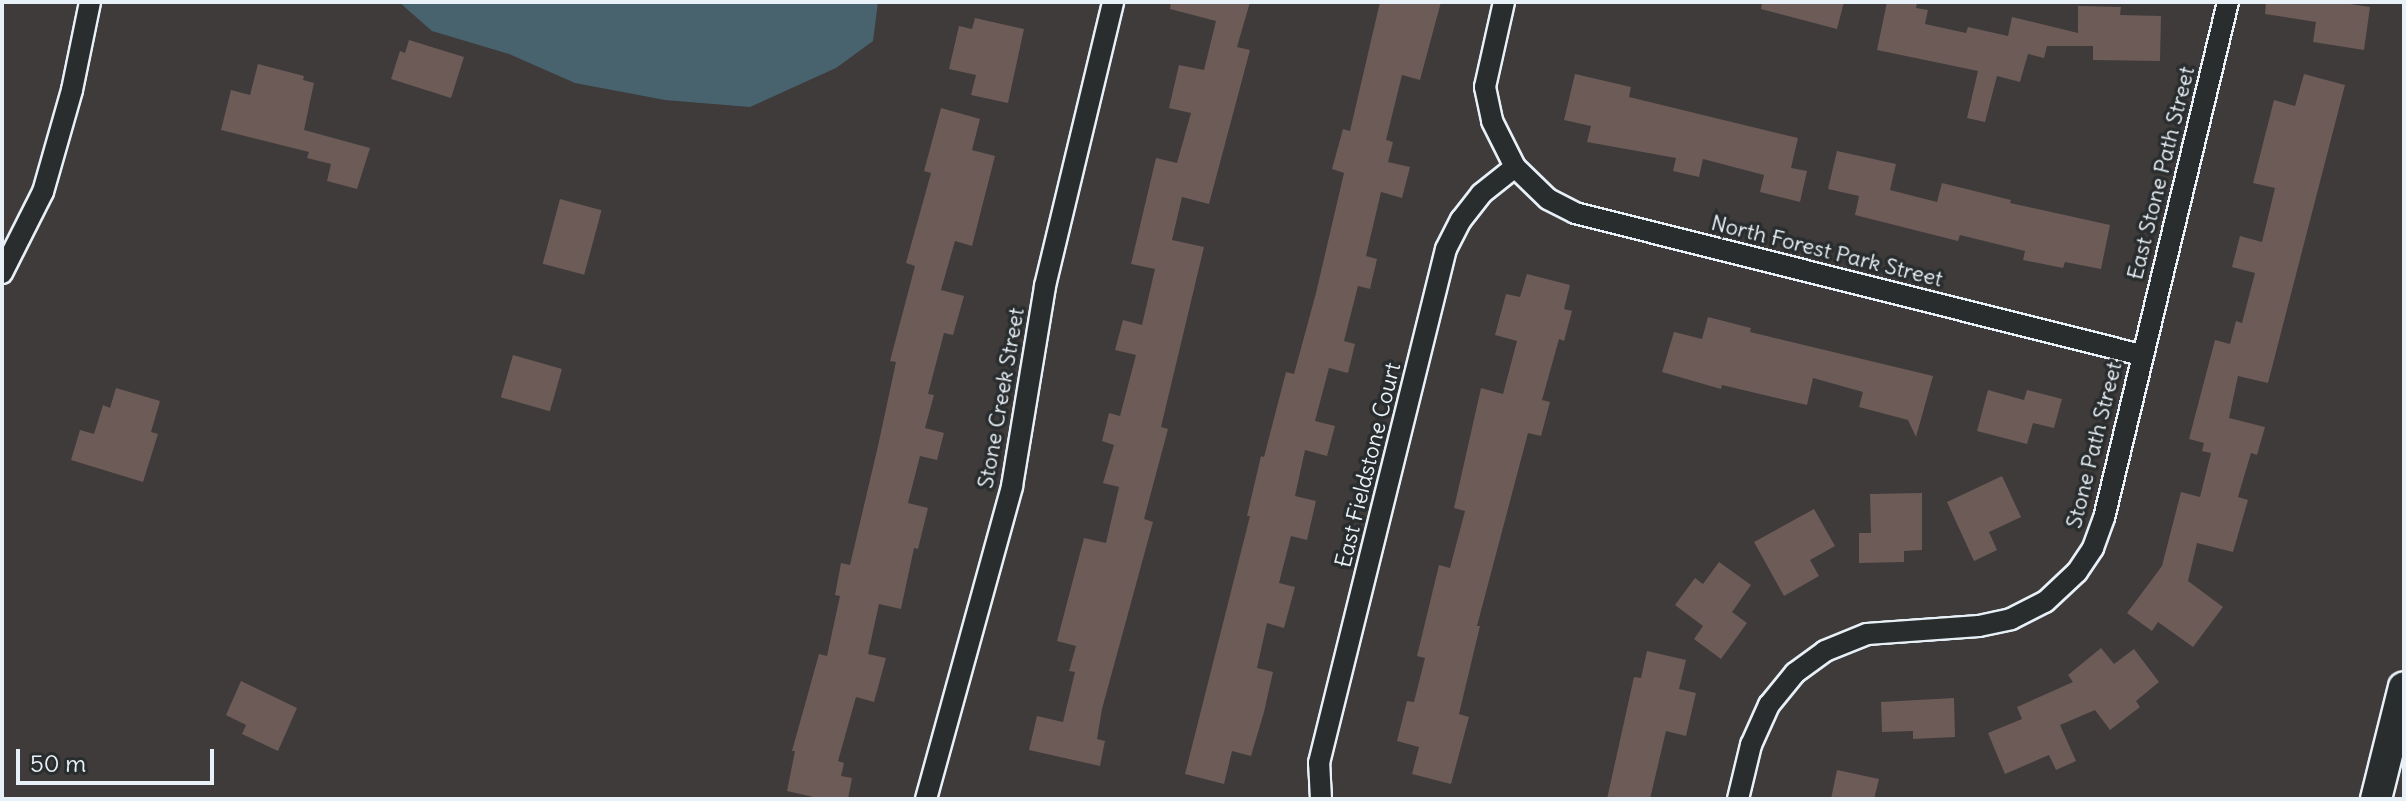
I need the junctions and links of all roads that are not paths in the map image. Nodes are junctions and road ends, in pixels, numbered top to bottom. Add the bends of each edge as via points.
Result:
1 (90, 2) edge
2 (1113, 2) edge
3 (1504, 2) edge
4 (2228, 2) edge
5 (1515, 167) junction
6 (2, 273) edge
7 (2141, 355) junction
8 (2404, 687) edge
9 (926, 799) edge
10 (1321, 799) edge
11 (1738, 799) edge
12 (2376, 799) edge

1 - 6 street via 43,192
2 - 9 street, Stone Creek Street via 1045,286 1012,486
3 - 5 street, North Forest Park Street via 1485,87 1492,121
4 - 7 street, East Stone Path Street
5 - 7 street, North Forest Park Street via 1548,199 1575,213
5 - 10 street, East Fieldstone Court via 1481,194 1446,249 1319,763
7 - 11 street, Stone Path Street via 2104,518 2077,572 2045,602 2011,619 1867,634 1828,648 1795,673 1769,705 1751,745
8 - 12 main road

